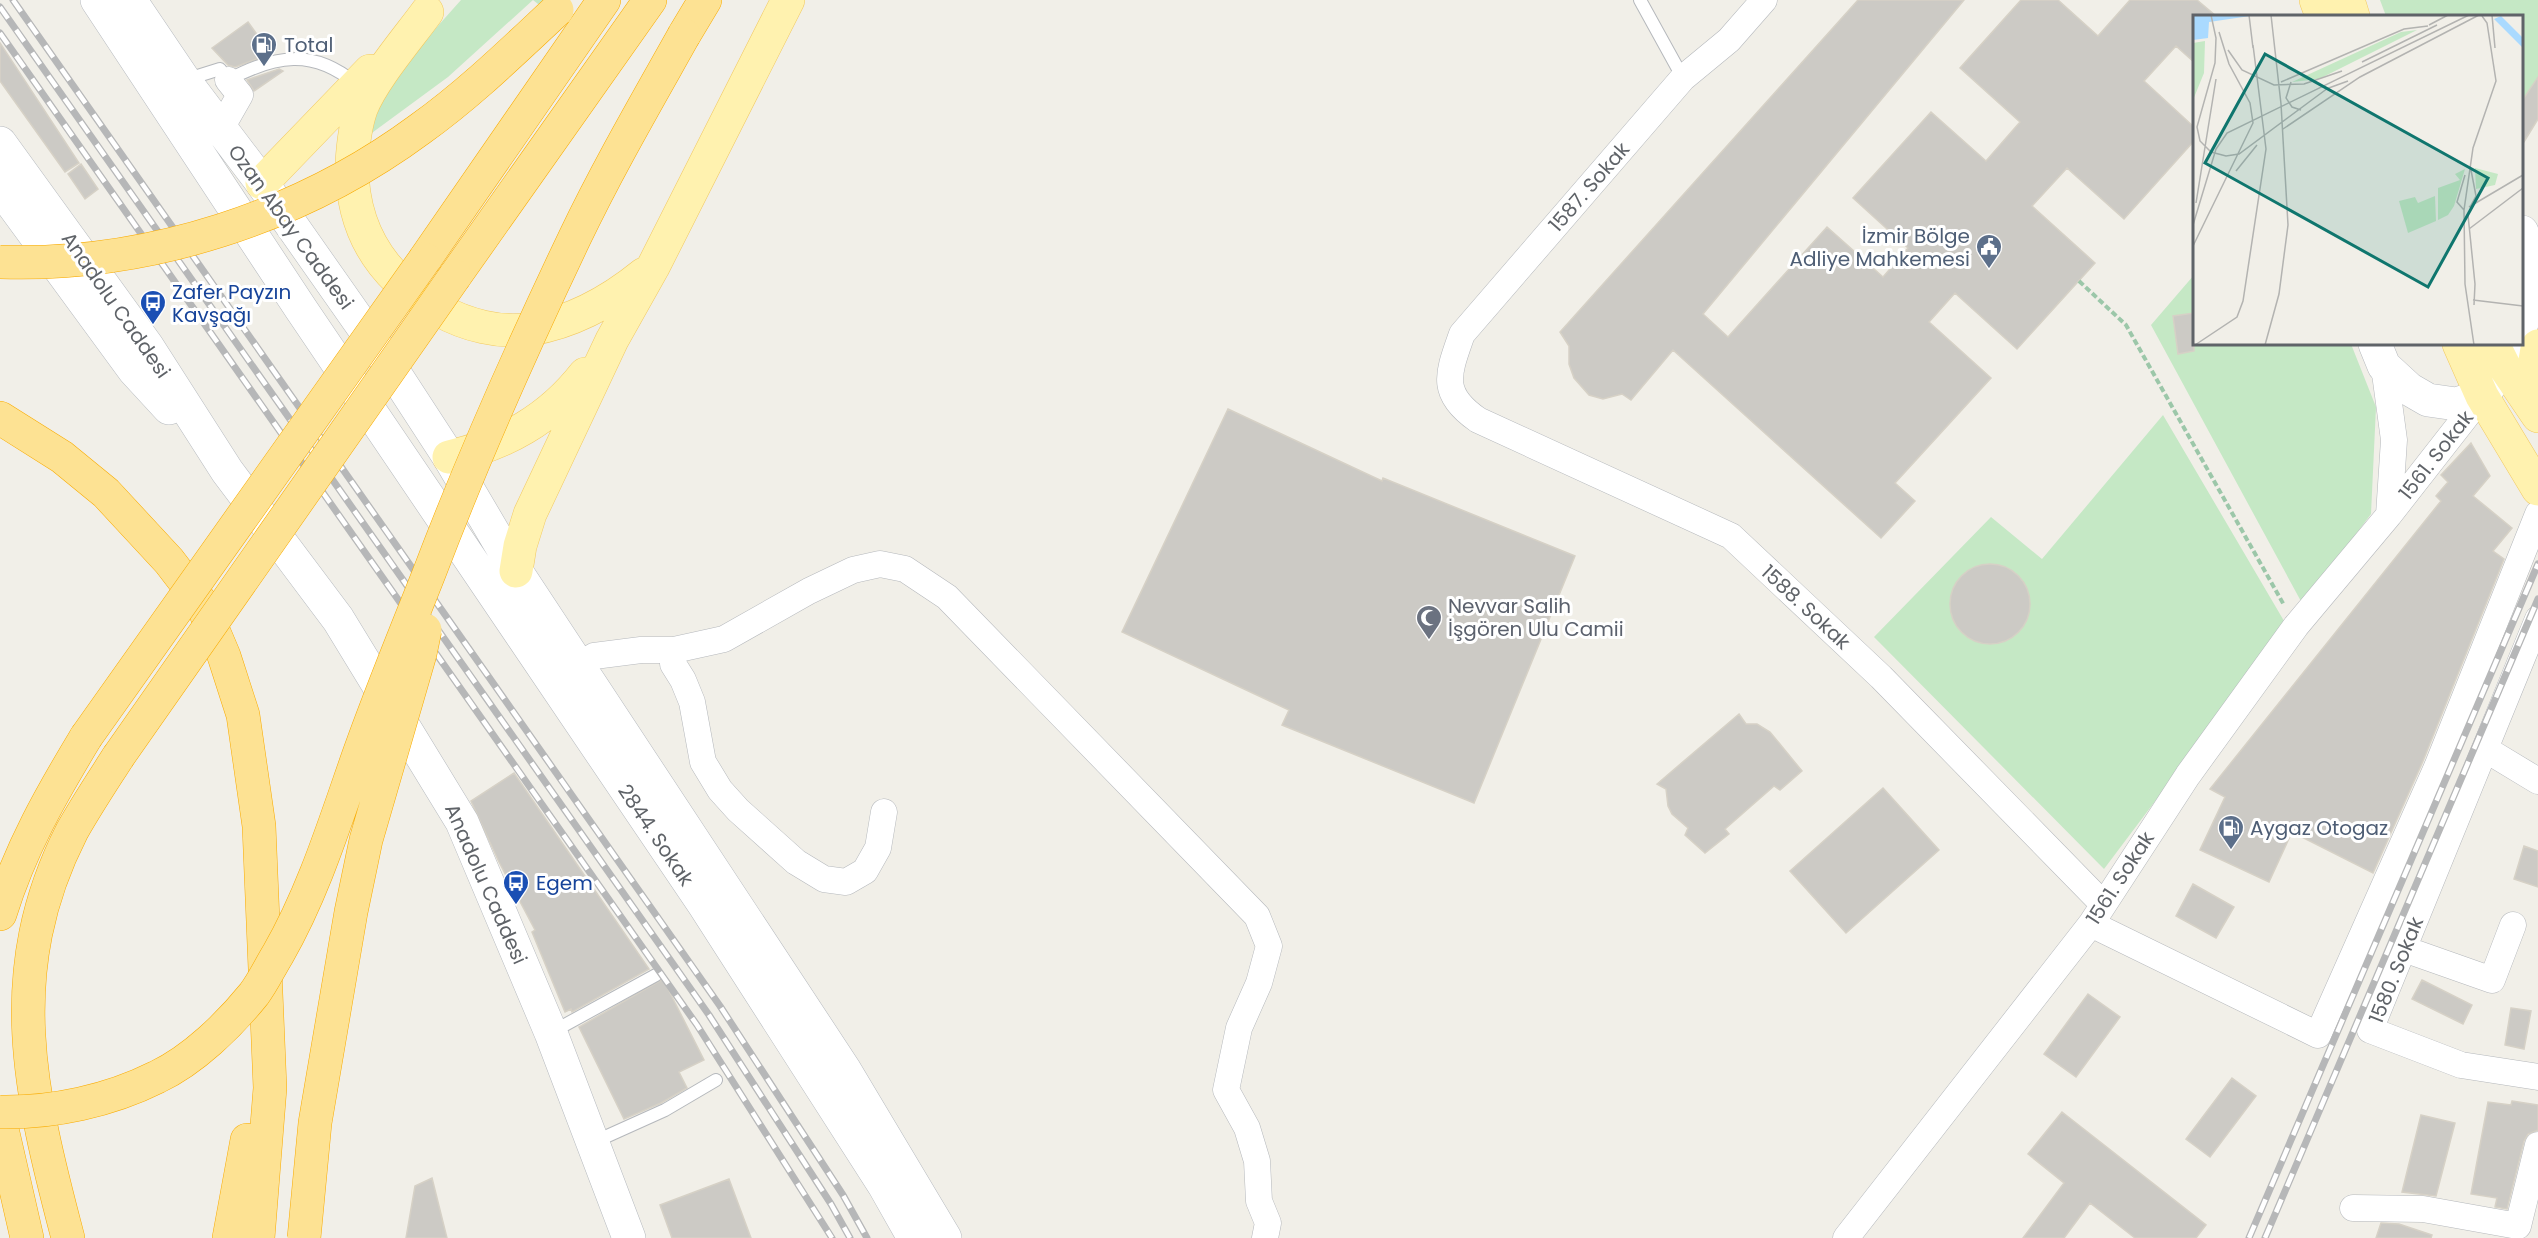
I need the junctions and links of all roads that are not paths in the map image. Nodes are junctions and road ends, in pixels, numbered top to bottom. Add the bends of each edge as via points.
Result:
1 (97, 0) edge
2 (130, 0) edge
3 (604, 0) edge
4 (650, 0) edge
5 (705, 0) edge
6 (713, 0) edge
7 (788, 0) edge
8 (1640, 0) edge
9 (1764, 0) edge
10 (2304, 0) edge
11 (2316, 0) edge
12 (2348, 0) edge
13 (562, 5) edge
14 (432, 6) edge
15 (2307, 15) edge
16 (2322, 15) edge
17 (2353, 15) edge
18 (684, 34) junction
19 (1683, 78) junction
20 (183, 80) junction
21 (228, 80) junction
22 (357, 85) junction
23 (220, 130) junction
24 (0, 143) edge
25 (262, 183) junction
26 (0, 187) edge
27 (237, 212) junction
28 (2523, 221) edge
29 (2538, 228) edge
30 (2523, 235) edge
31 (0, 262) edge
32 (653, 267) junction
33 (2523, 320) edge
34 (2538, 325) edge
35 (2523, 337) edge
36 (612, 340) junction
37 (2459, 345) edge
38 (2514, 345) edge
39 (2515, 345) edge
40 (2516, 345) edge
41 (2380, 355) edge
42 (1451, 395) joint
43 (2482, 396) junction
44 (2538, 400) edge
45 (2538, 416) edge
46 (0, 418) edge
47 (388, 438) junction
48 (449, 457) junction
49 (227, 471) junction
50 (2538, 489) edge
51 (2538, 514) edge
52 (2389, 515) junction
53 (445, 532) junction
54 (516, 571) junction
55 (2538, 619) edge
56 (674, 650) junction
57 (578, 665) junction
58 (2485, 749) junction
59 (2538, 781) edge
60 (884, 812) dead end
61 (2097, 913) junction
62 (0, 914) edge
63 (2513, 925) dead end
64 (2404, 949) junction
65 (656, 975) dead end
66 (268, 1006) junction
67 (551, 1033) junction
68 (2538, 1077) edge
69 (716, 1080) dead end
70 (0, 1112) edge
71 (0, 1120) edge
72 (592, 1143) junction
73 (2538, 1145) edge
74 (2353, 1208) dead end
75 (27, 1238) edge
76 (68, 1238) edge
77 (229, 1238) edge
78 (258, 1238) edge
79 (304, 1238) edge
80 (629, 1238) edge
81 (914, 1238) edge
82 (945, 1238) edge
83 (1265, 1238) edge
84 (1846, 1238) edge

1 - 27 main road, Ozan Abay Caddesi
2 - 20 main road, Ozan Abay Caddesi
3 - 62 highway, bridge via 86,737 36,823
4 - 76 highway, bridge via 118,757 72,832 37,922 27,976 25,1019 28,1065 42,1140
5 - 18 highway
6 - 18 main road
7 - 32 main road
8 - 19 lane
9 - 19 street, 1587. Sokak via 1729,40
10 - 15 main road
11 - 16 main road
12 - 17 main road
13 - 31 highway, bridge via 487,75 420,129 336,183 230,227 143,250 65,260
14 - 22 main road
14 - 32 main road via 361,109 353,145 356,213 372,249 394,278 421,300 458,321 494,329 529,329 572,318 624,291
18 - 53 highway, bridge via 576,235
19 - 42 street, 1587. Sokak via 1462,334 1450,368
20 - 21 lane via 220,69
20 - 23 main road, Ozan Abay Caddesi
21 - 22 lane via 271,61 303,58 342,72
21 - 23 street via 240,94
22 - 25 main road
23 - 25 main road, Ozan Abay Caddesi
24 - 49 main road, Anadolu Caddesi via 147,346
25 - 27 main road
25 - 48 main road, Ozan Abay Caddesi
26 - 49 main road, Anadolu Caddesi via 134,370
27 - 47 main road, Ozan Abay Caddesi
28 - 29 main road
30 - 33 main road via 2529,274 2528,305
32 - 36 main road
34 - 35 main road
36 - 48 main road via 551,412 494,444
36 - 54 main road via 530,514
37 - 43 main road
38 - 43 main road
39 - 45 main road
40 - 44 main road via 2534,360
41 - 43 main road via 2409,389 2428,400 2457,404
41 - 52 street, 1561. Sokak via 2394,440
42 - 61 street, 1588. Sokak via 1478,420 1731,536 1881,677
43 - 50 main road
43 - 52 street, 1561. Sokak
46 - 66 highway via 62,457 106,493 202,604 243,715 259,826
47 - 48 main road via 415,454
47 - 81 main road, 2844. Sokak via 705,906
48 - 54 main road, 2844. Sokak
49 - 67 main road, Anadolu Caddesi via 338,619 462,822
51 - 61 street, 1588. Sokak via 2437,767 2318,1035
52 - 61 street, 1561. Sokak via 2296,626 2188,775
53 - 70 highway, bridge via 321,862 292,929 255,993 196,1051 158,1077 78,1104 40,1111
53 - 79 highway, bridge via 420,654 366,840 351,912 315,1123
54 - 57 main road, 2844. Sokak
55 - 58 street, 1580. Sokak
56 - 57 street via 594,656
56 - 60 street via 673,664 692,702 703,762 738,810 796,862 824,879 846,882 865,871 878,848
56 - 83 street via 724,639 809,591 853,570 880,564 905,569 947,597 1257,916 1269,945 1259,983 1239,1028 1226,1090 1246,1128 1257,1161 1259,1201 1268,1223
57 - 82 main road, 2844. Sokak via 844,1069
58 - 59 street
58 - 64 street, 1580. Sokak
61 - 84 street, 1561. Sokak
63 - 64 street via 2492,980
64 - 68 street, 1580. Sokak via 2370,1030 2461,1065
65 - 67 lane
66 - 77 highway
66 - 78 highway via 270,1088
67 - 72 main road, Anadolu Caddesi
69 - 72 lane via 665,1110
71 - 75 highway
72 - 80 main road, Anadolu Caddesi
73 - 74 street via 2518,1226 2423,1209

